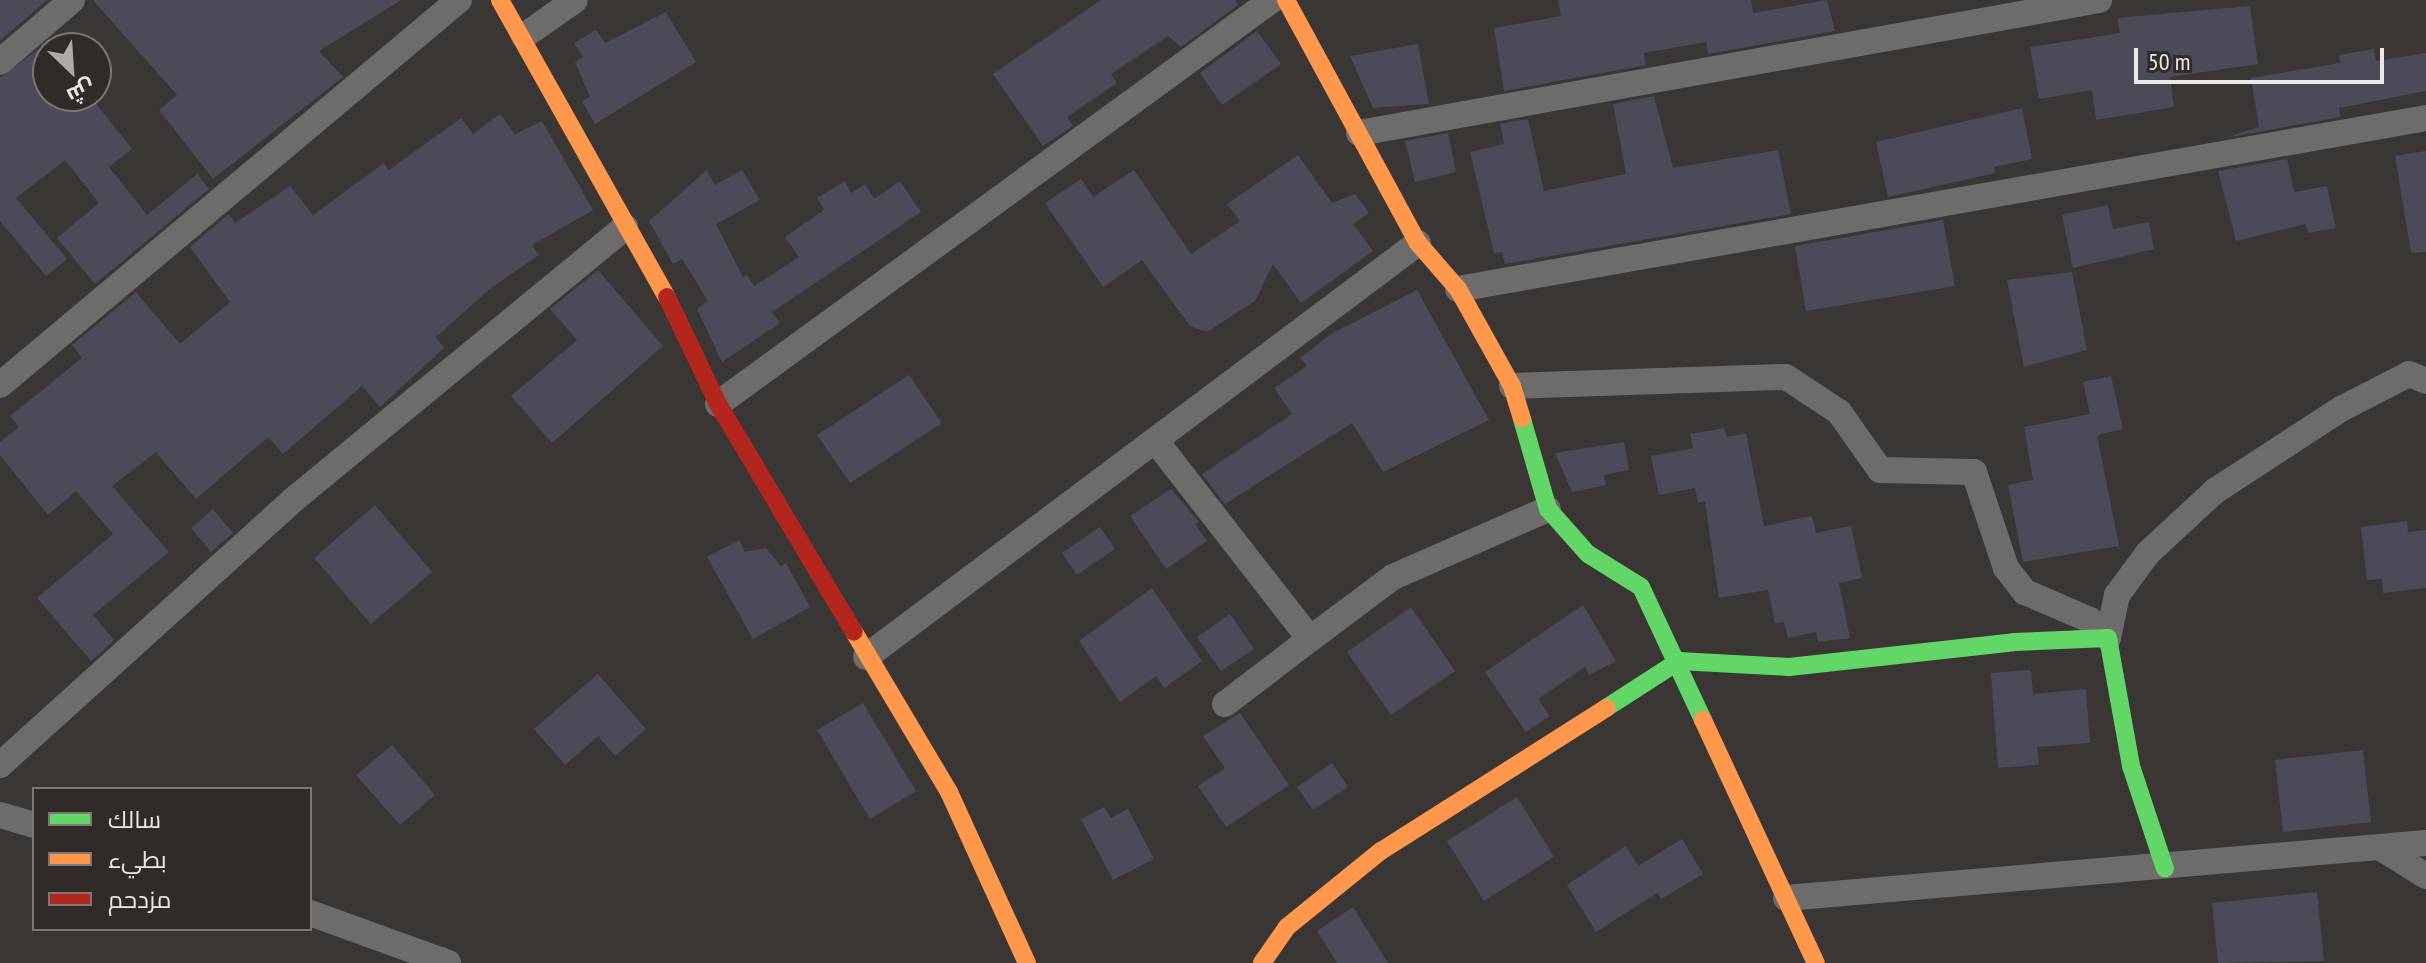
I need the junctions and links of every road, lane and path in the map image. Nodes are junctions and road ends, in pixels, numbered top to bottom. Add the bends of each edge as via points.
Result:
1 (72, 0) edge
2 (459, 0) edge
3 (500, 0) edge
4 (575, 0) edge
5 (1272, 0) edge
6 (1286, 0) edge
7 (2099, 0) edge
8 (524, 36) junction
9 (0, 62) edge
10 (2426, 118) edge
11 (1359, 133) junction
12 (625, 227) junction
13 (1418, 243) junction
14 (1458, 289) junction
15 (2426, 381) edge
16 (0, 385) edge
17 (1512, 386) junction
18 (718, 404) junction
19 (1155, 440) junction
20 (1548, 509) junction
21 (2108, 638) junction
22 (1310, 639) junction
23 (866, 657) junction
24 (1679, 661) junction
25 (1225, 704) dead end
26 (0, 765) edge
27 (0, 815) edge
28 (32, 824) edge
29 (2426, 843) edge
30 (2381, 848) junction
31 (2165, 869) junction
32 (2426, 876) edge
33 (1786, 898) junction
34 (312, 914) edge
35 (448, 963) edge
36 (1027, 963) edge
37 (1262, 963) edge
38 (1816, 963) edge

1 - 9 street
2 - 16 street
3 - 8 street
4 - 8 street
5 - 18 street
6 - 11 street
7 - 11 street
8 - 12 street
10 - 14 street
11 - 13 street
12 - 18 street via 669,301
12 - 26 street via 293,500
13 - 14 street
13 - 19 street
14 - 17 street
15 - 21 street via 2409,374 2382,388 2215,491 2148,553 2117,595
17 - 20 street
17 - 21 street via 1786,377 1839,412 1880,470 1974,472 2006,568 2025,592 2090,620
18 - 23 street
19 - 22 street
19 - 23 street
20 - 22 street via 1393,577
20 - 24 street via 1588,554 1641,587
21 - 24 street via 2014,642 1789,667
21 - 31 street via 2131,766
22 - 25 street
23 - 36 street via 949,792
24 - 33 street
24 - 37 street via 1381,851 1287,927
27 - 28 street
29 - 30 street
30 - 31 street
30 - 32 street
31 - 33 street
33 - 38 street
34 - 35 street

